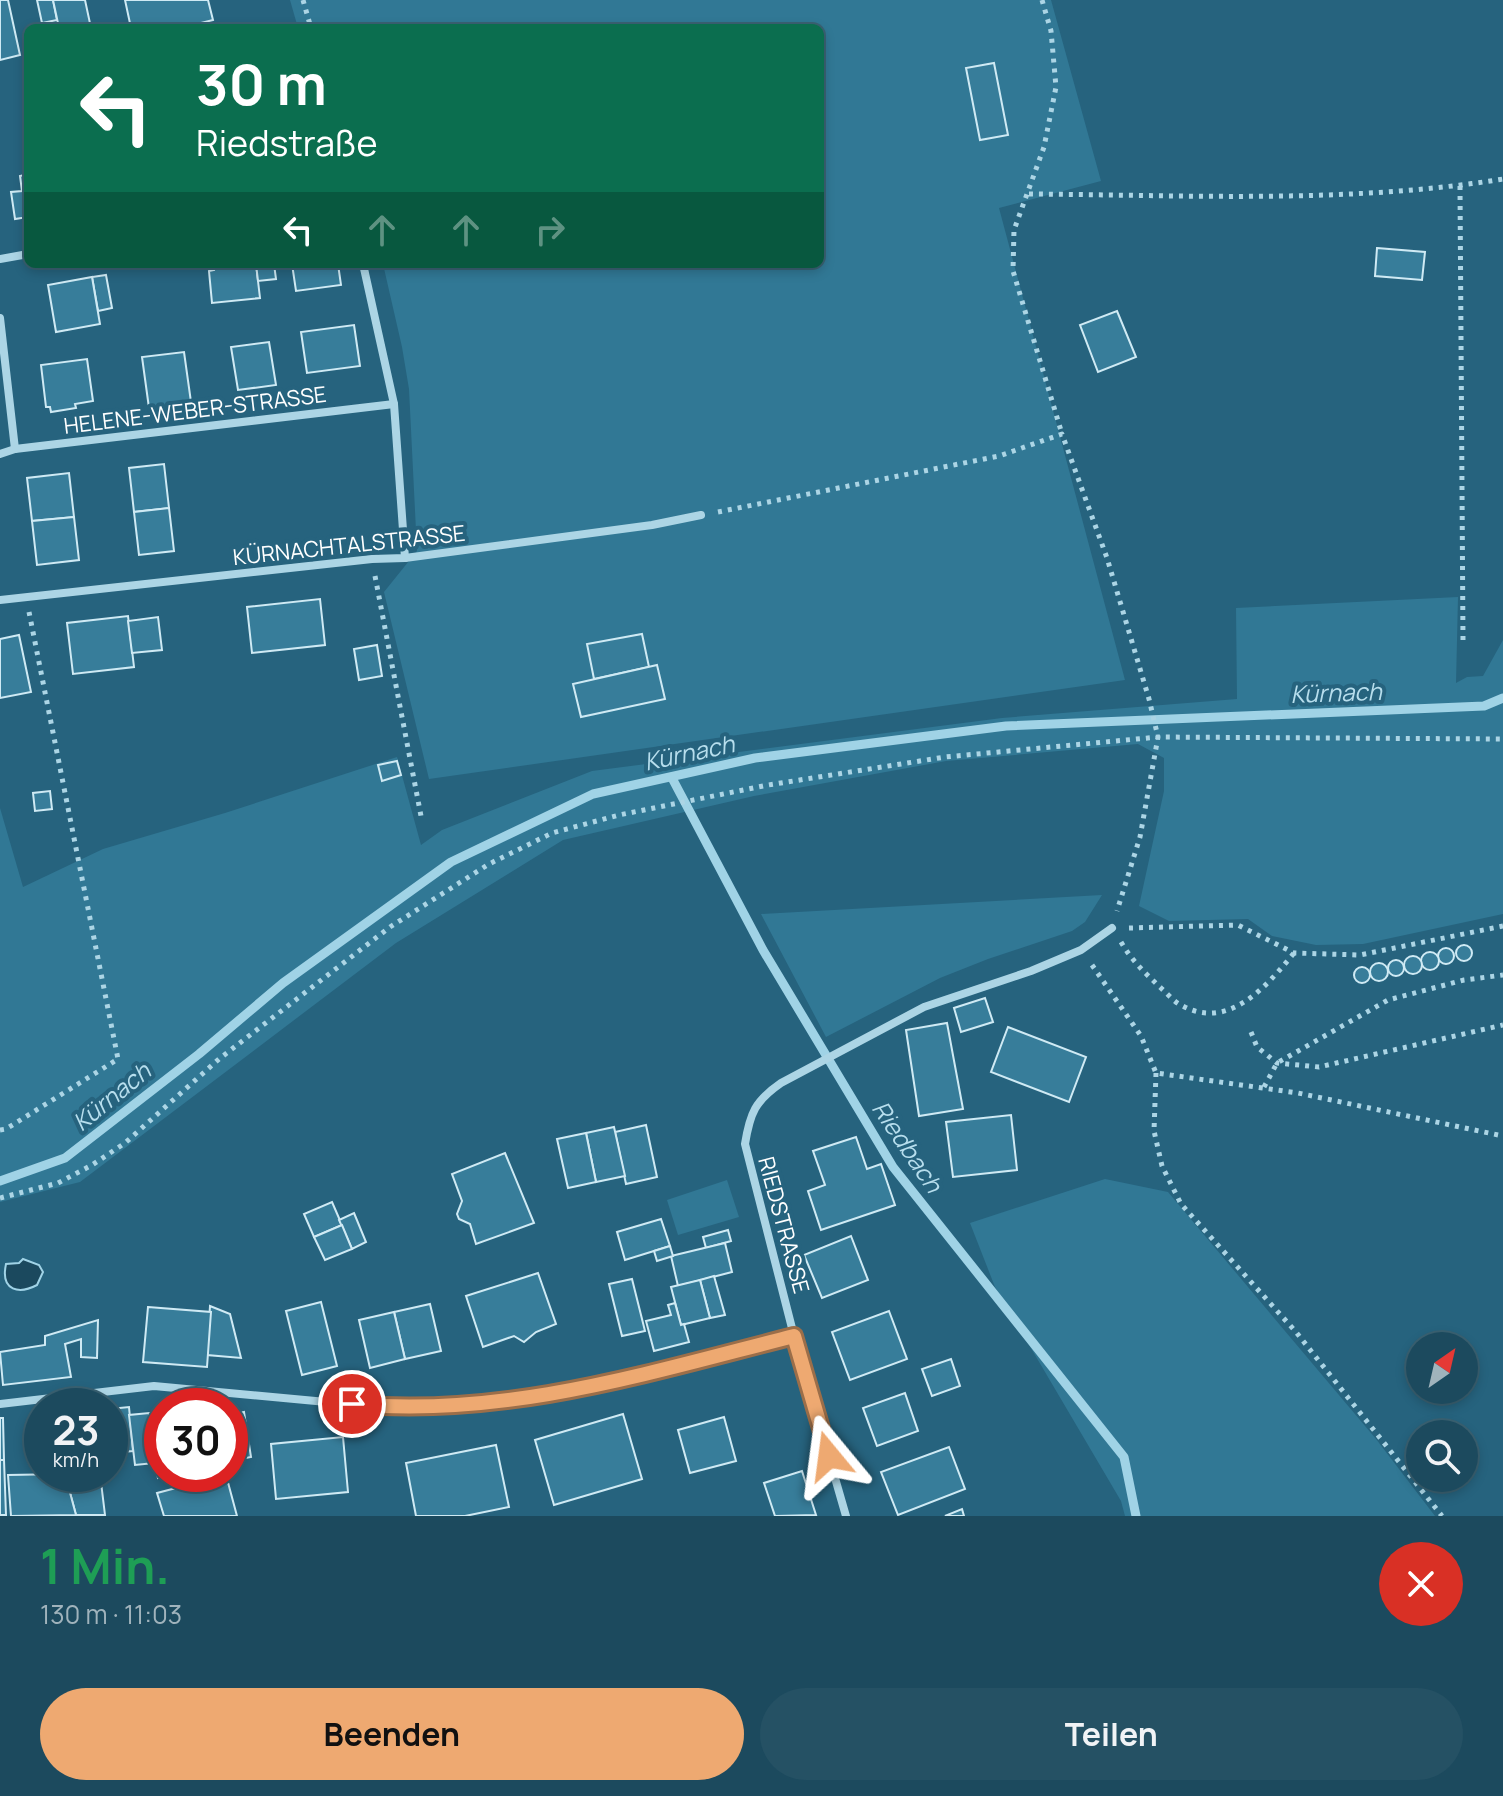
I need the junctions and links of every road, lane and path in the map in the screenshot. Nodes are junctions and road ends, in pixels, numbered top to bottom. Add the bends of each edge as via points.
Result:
1 (303, 0) edge
2 (1042, 0) edge
3 (310, 24) edge
4 (1503, 179) edge
5 (1460, 186) junction
6 (1029, 194) junction
7 (24, 255) edge
8 (0, 259) edge
9 (364, 268) edge
10 (0, 318) edge
11 (394, 404) junction
12 (1062, 434) junction
13 (15, 449) junction
14 (0, 454) edge
15 (701, 515) joint
16 (405, 558) junction
17 (372, 559) junction
18 (26, 595) junction
19 (0, 600) edge
20 (1463, 640) dead end
21 (1158, 737) junction
22 (1503, 739) edge
23 (421, 816) dead end
24 (1503, 926) edge
25 (1112, 928) junction
26 (1081, 950) junction
27 (1294, 953) junction
28 (1503, 975) edge
29 (1503, 1025) edge
30 (1251, 1032) dead end
31 (1277, 1063) junction
32 (1156, 1073) junction
33 (1264, 1087) junction
34 (0, 1130) edge
35 (1503, 1136) edge
36 (0, 1198) edge
37 (794, 1336) junction
38 (0, 1404) edge
39 (846, 1516) edge
40 (1442, 1516) edge

1 - 3 path
2 - 6 path via 1056,87
4 - 5 path
5 - 6 path via 1298,195
5 - 20 path
6 - 12 path via 1014,230 1013,271
7 - 8 street
9 - 11 street
10 - 13 street
11 - 13 street, HELENE-WEBER-STRASSE
11 - 16 street
12 - 15 path via 999,456
12 - 21 path via 1107,558
13 - 14 street, HELENE-WEBER-STRASSE
15 - 16 street, KÜRNACHTALSTRASSE
16 - 17 street, KÜRNACHTALSTRASSE
17 - 18 street, KÜRNACHTALSTRASSE
17 - 23 path
18 - 19 street, KÜRNACHTALSTRASSE
18 - 34 path via 118,1059
21 - 22 path
21 - 25 path via 1140,837
21 - 36 path via 945,757 719,795 552,833 489,864 390,927 219,1059 114,1150 58,1183
24 - 27 path via 1360,955
25 - 26 street, RIEDSTRASSE
25 - 27 path via 1238,925
25 - 27 path via 1133,961 1180,1005 1207,1014 1243,1005
26 - 32 path via 1141,1036
26 - 37 street, RIEDSTRASSE via 924,1007 761,1097 749,1119 745,1144
28 - 31 path via 1388,1000
29 - 31 path via 1319,1067
30 - 31 path via 1257,1047
31 - 33 path
32 - 33 path
32 - 40 path via 1154,1131 1162,1166 1181,1204 1296,1332
33 - 35 path
37 - 38 street via 593,1388 486,1405 380,1407 154,1386
37 - 39 street, RIEDSTRASSE

